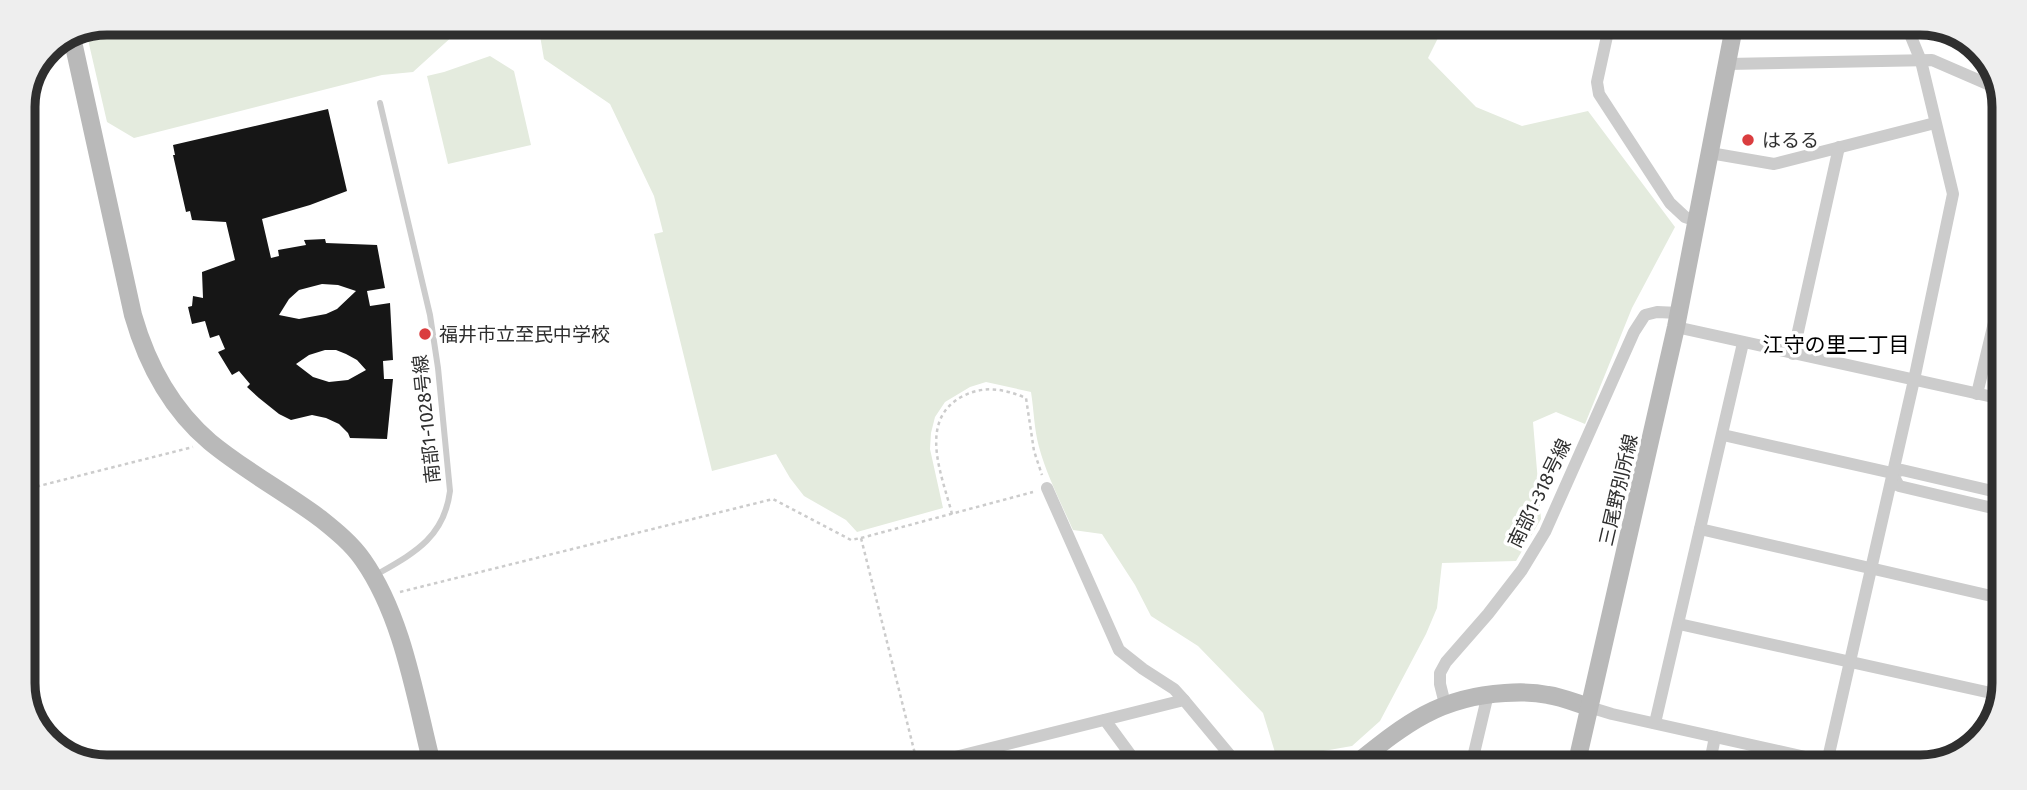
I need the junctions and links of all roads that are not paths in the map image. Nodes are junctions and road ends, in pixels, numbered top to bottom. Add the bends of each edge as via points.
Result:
1 (1607, 35) edge
2 (1732, 35) edge
3 (1910, 35) edge
4 (73, 43) edge
5 (1921, 61) junction
6 (1727, 64) junction
7 (1988, 84) edge
8 (380, 103) dead end
9 (1935, 123) junction
10 (1839, 147) junction
11 (1710, 153) junction
12 (1697, 221) junction
13 (1677, 320) junction
14 (1992, 339) edge
15 (1743, 343) junction
16 (1793, 354) junction
17 (1914, 380) junction
18 (1978, 394) junction
19 (1992, 398) edge
20 (1723, 435) junction
21 (1892, 473) junction
22 (1047, 488) road end
23 (1992, 491) edge
24 (1992, 508) edge
25 (1700, 529) junction
26 (1871, 568) junction
27 (372, 577) junction
28 (1992, 596) edge
29 (1679, 624) junction
30 (1849, 662) junction
31 (1991, 693) edge
32 (1488, 694) junction
33 (1184, 700) junction
34 (1445, 704) junction
35 (1589, 707) junction
36 (1105, 720) junction
37 (1655, 723) junction
38 (1715, 737) junction
39 (977, 752) junction
40 (430, 755) edge
41 (964, 755) edge
42 (979, 755) edge
43 (1131, 755) edge
44 (1230, 755) edge
45 (1368, 755) edge
46 (1474, 755) edge
47 (1578, 755) edge
48 (1711, 755) edge
49 (1790, 755) edge
50 (1829, 755) edge

1 - 12 street via 1599,93 1670,203
2 - 6 main road, 三尾野別所線
3 - 5 street
4 - 27 main road via 133,315 141,344 165,392 209,441 336,531
5 - 6 street
5 - 7 street via 1933,60
5 - 9 street
6 - 11 main road, 三尾野別所線
8 - 27 lane, 南部1-1028号線 via 430,315 450,491 448,508 432,536
9 - 10 street
9 - 17 street via 1954,194
10 - 11 street via 1774,164
10 - 16 street
11 - 12 main road, 三尾野別所線
12 - 13 main road, 三尾野別所線
13 - 15 street
13 - 34 street, 南部1-318号線 via 1657,312 1645,315 1634,332 1545,532 1440,673
13 - 35 main road, 三尾野別所線
14 - 18 street
15 - 16 street
15 - 20 street
16 - 17 street
17 - 18 street
17 - 21 street
18 - 19 street
20 - 21 street
20 - 25 street
21 - 23 street via 1902,470
21 - 24 street via 1899,486
21 - 26 street
22 - 33 street via 1119,650
25 - 26 street
25 - 29 street
26 - 28 street
26 - 30 street
27 - 40 main road via 400,638
29 - 30 street
29 - 37 street
30 - 31 street
30 - 50 street
32 - 34 main road
32 - 35 main road via 1547,694
32 - 46 street
33 - 36 street
33 - 44 street
34 - 45 main road
35 - 37 street
35 - 47 main road, 三尾野別所線
36 - 39 street
36 - 43 street
37 - 38 street
38 - 48 street
38 - 49 street
39 - 41 street
39 - 42 street

